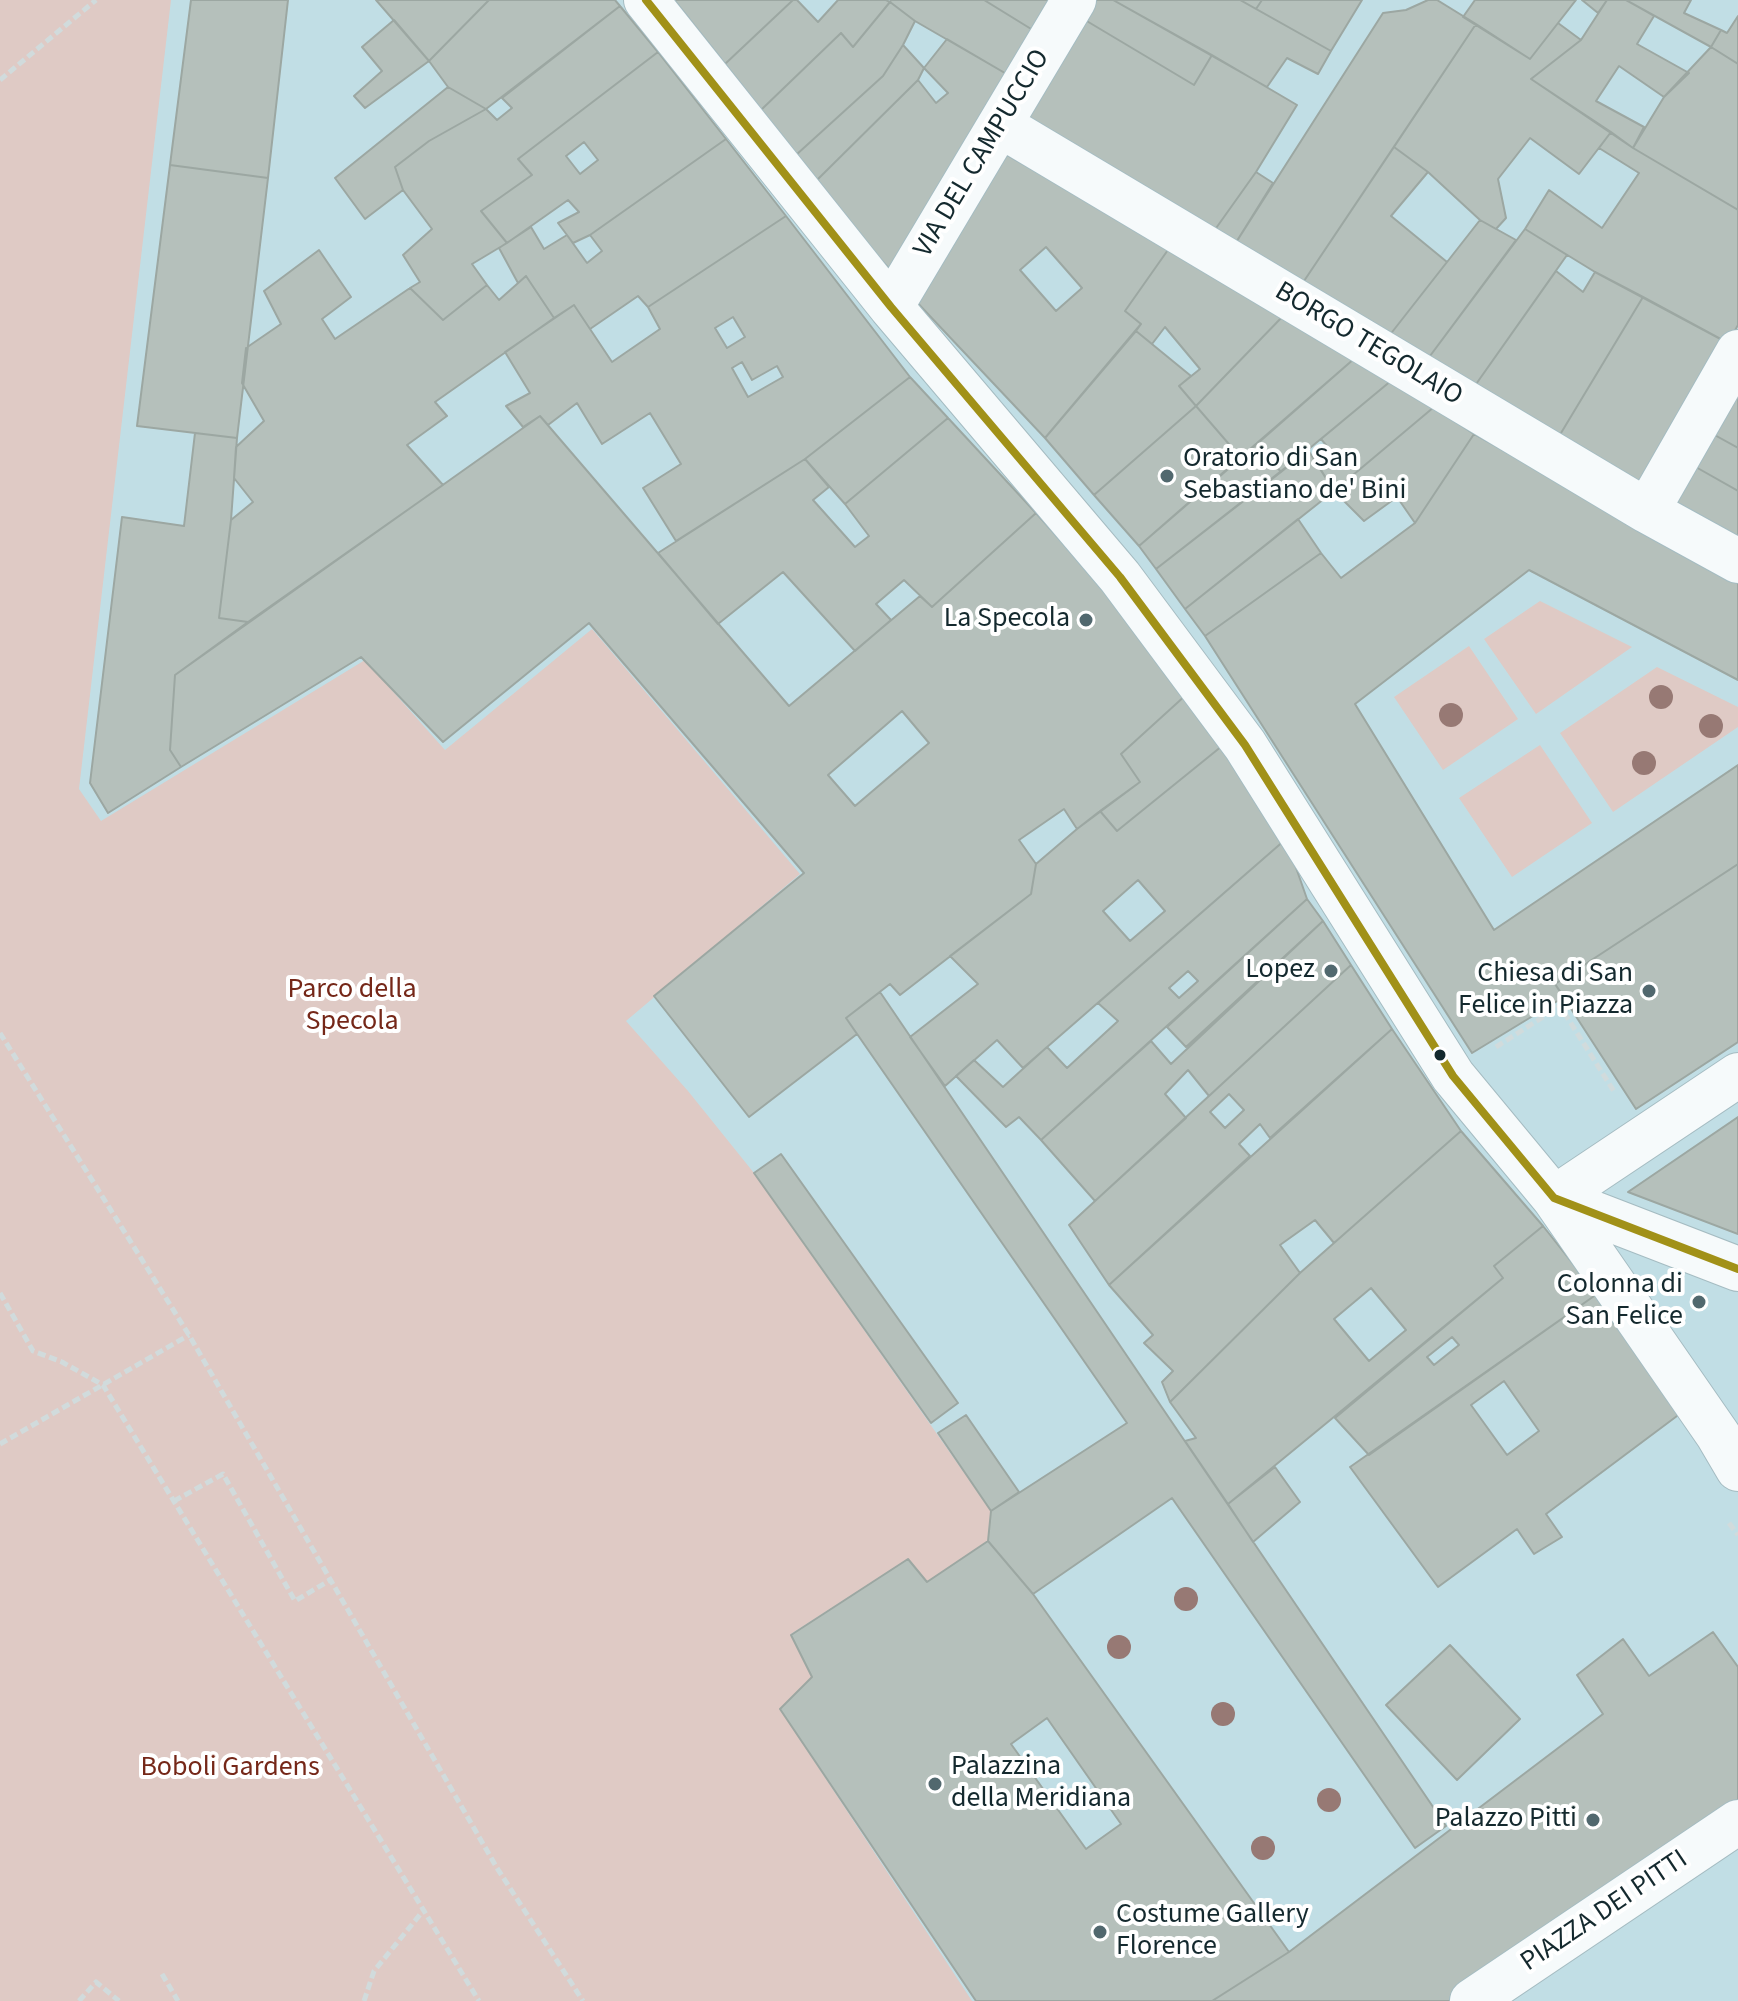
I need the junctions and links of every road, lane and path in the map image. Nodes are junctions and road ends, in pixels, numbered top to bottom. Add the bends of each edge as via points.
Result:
1 (96, 0) edge
2 (646, 0) edge
3 (1074, 0) edge
4 (0, 80) edge
5 (1000, 125) junction
6 (891, 307) junction
7 (1738, 352) edge
8 (1647, 511) junction
9 (1738, 561) edge
10 (0, 1033) edge
11 (1596, 1046) dead end
12 (1589, 1050) junction
13 (1468, 1065) junction
14 (1738, 1075) edge
15 (1620, 1101) dead end
16 (1554, 1198) junction
17 (1738, 1269) edge
18 (0, 1293) edge
19 (189, 1335) junction
20 (103, 1385) junction
21 (0, 1444) edge
22 (1732, 1446) edge
23 (174, 1501) junction
24 (332, 1579) junction
25 (1738, 1822) edge
26 (423, 1911) junction
27 (162, 1974) dead end
28 (79, 2001) edge
29 (119, 2001) edge
30 (178, 2001) edge
31 (364, 2001) edge
32 (479, 2001) edge
33 (583, 2001) edge
34 (1472, 2001) edge

1 - 4 path
2 - 6 street
3 - 5 street, VIA DEL CAMPUCCIO
5 - 6 street, VIA DEL CAMPUCCIO
5 - 8 street, BORGO TEGOLAIO
6 - 13 street via 1120,577 1245,745
7 - 8 street
8 - 9 street, BORGO TEGOLAIO
10 - 19 path
11 - 12 path
12 - 13 path via 1560,1006
12 - 15 path
13 - 16 street
14 - 16 street
16 - 17 street
16 - 22 street
18 - 20 path via 33,1351
19 - 20 path
19 - 24 path
20 - 21 path
20 - 23 path
23 - 24 path via 223,1474 295,1601
23 - 26 path
24 - 33 path via 497,1868
25 - 34 street, PIAZZA DEI PITTI
26 - 31 path via 374,1971
26 - 32 path
27 - 30 path
28 - 29 path via 96,1982

